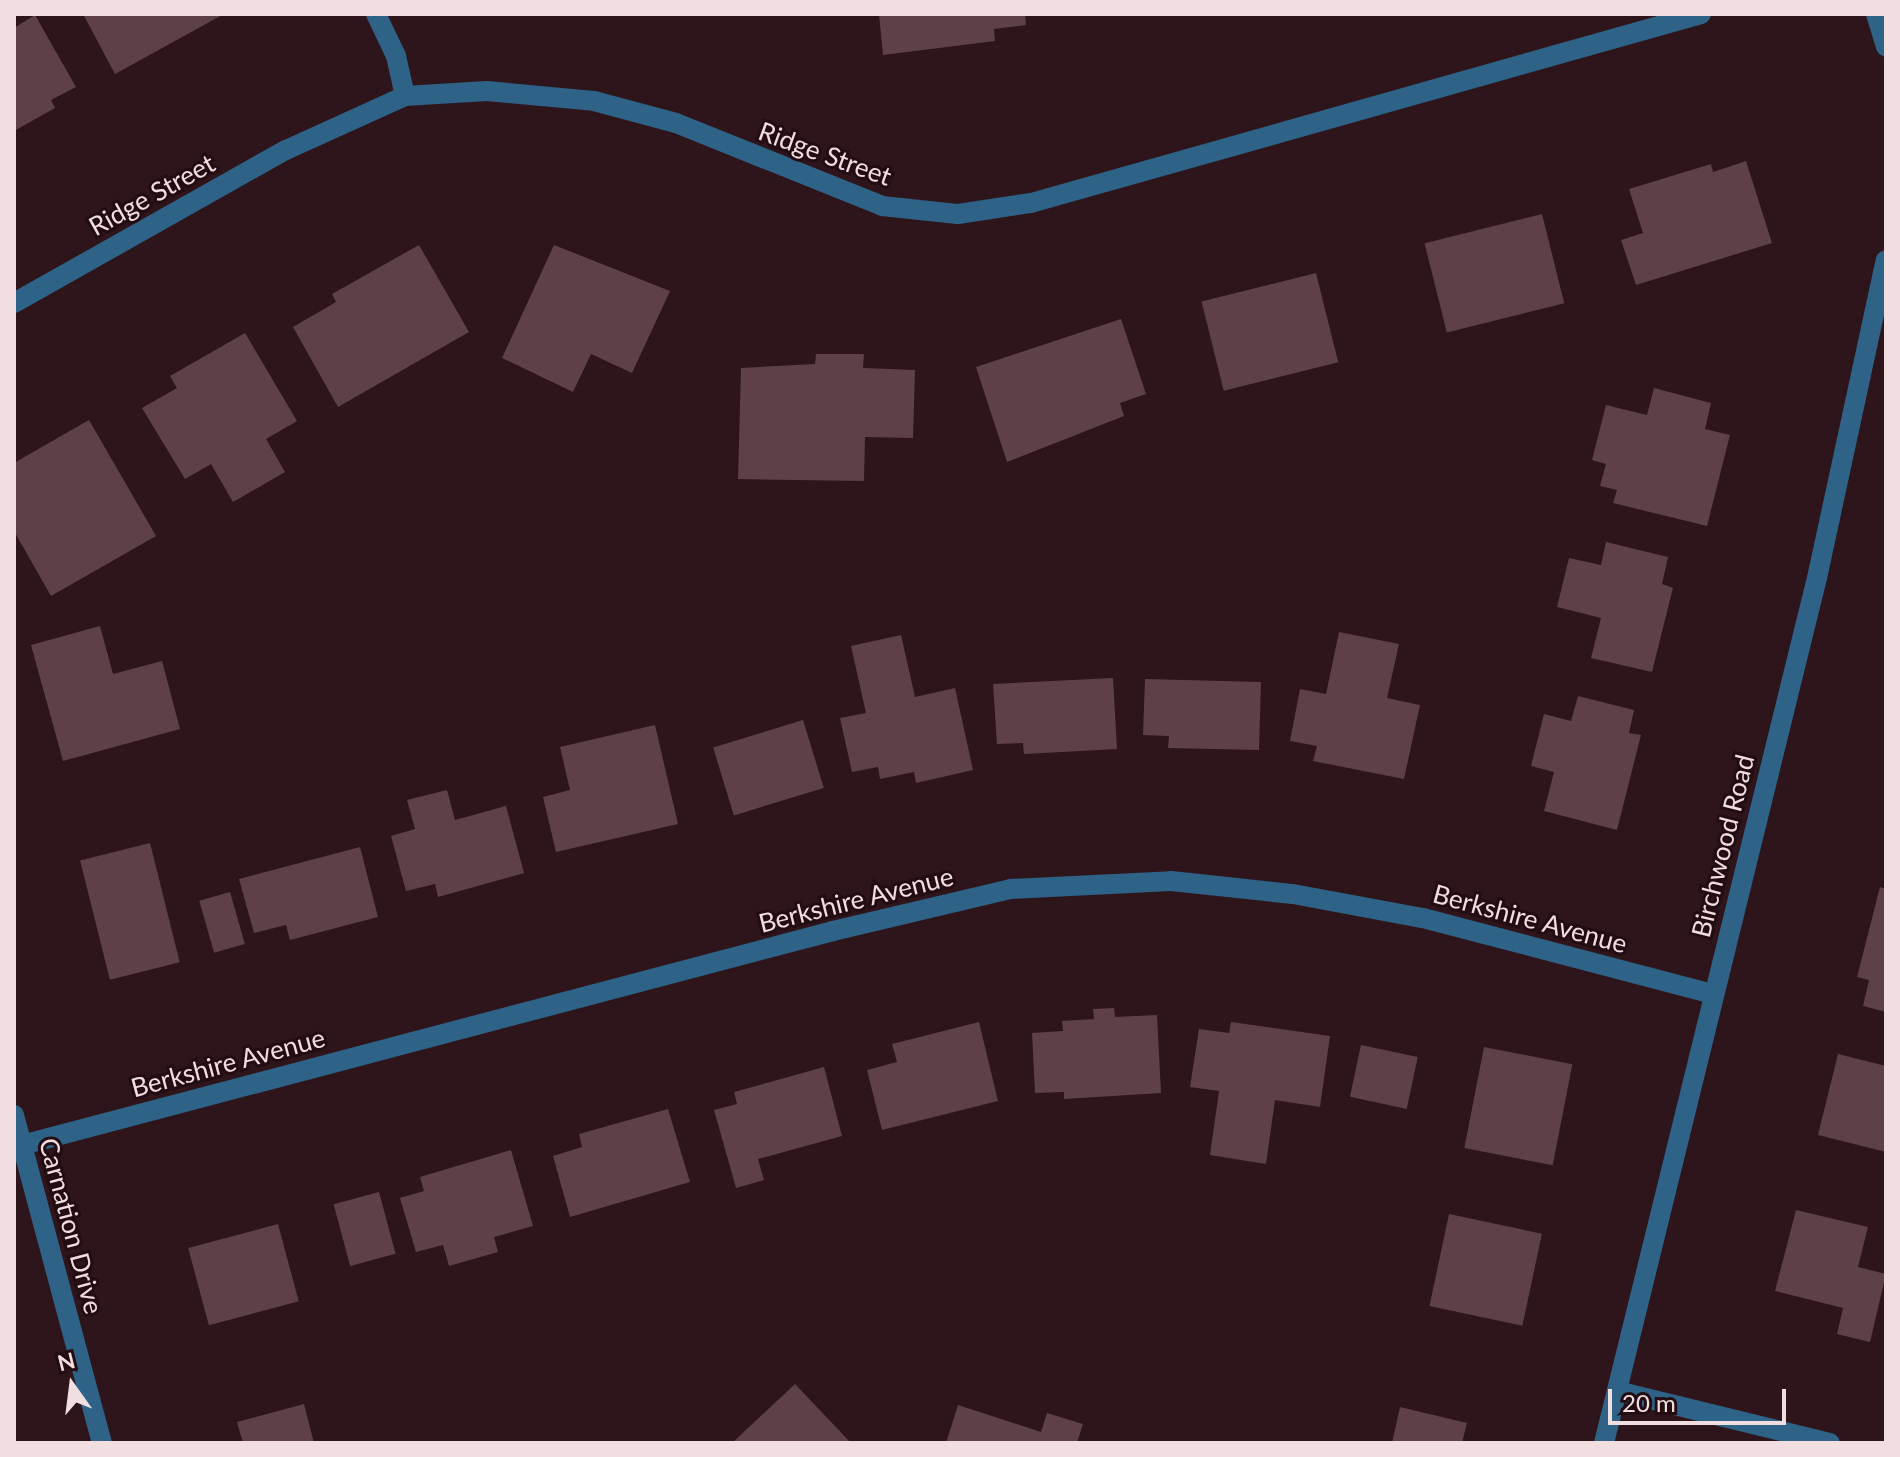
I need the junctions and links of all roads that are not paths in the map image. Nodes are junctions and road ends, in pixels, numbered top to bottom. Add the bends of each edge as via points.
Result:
1 (376, 14) edge
2 (1701, 14) edge
3 (1876, 14) edge
4 (1886, 46) edge
5 (405, 96) junction
6 (1886, 260) edge
7 (14, 303) edge
8 (1713, 994) junction
9 (14, 1115) edge
10 (22, 1145) junction
11 (1617, 1391) junction
12 (102, 1443) edge
13 (1604, 1443) edge
14 (1830, 1443) edge

1 - 5 street via 396,56
2 - 5 street, Ridge Street via 1031,203 958,214 882,206 676,123 594,101 487,91
3 - 4 street
5 - 7 street, Ridge Street via 286,150
6 - 8 street, Birchwood Road via 1817,578
8 - 10 street, Berkshire Avenue via 1423,918 1293,894 1171,881 1010,889
8 - 11 street, Birchwood Road
9 - 10 street, Carnation Drive
10 - 12 street, Carnation Drive
11 - 13 street, Birchwood Road
11 - 14 street

